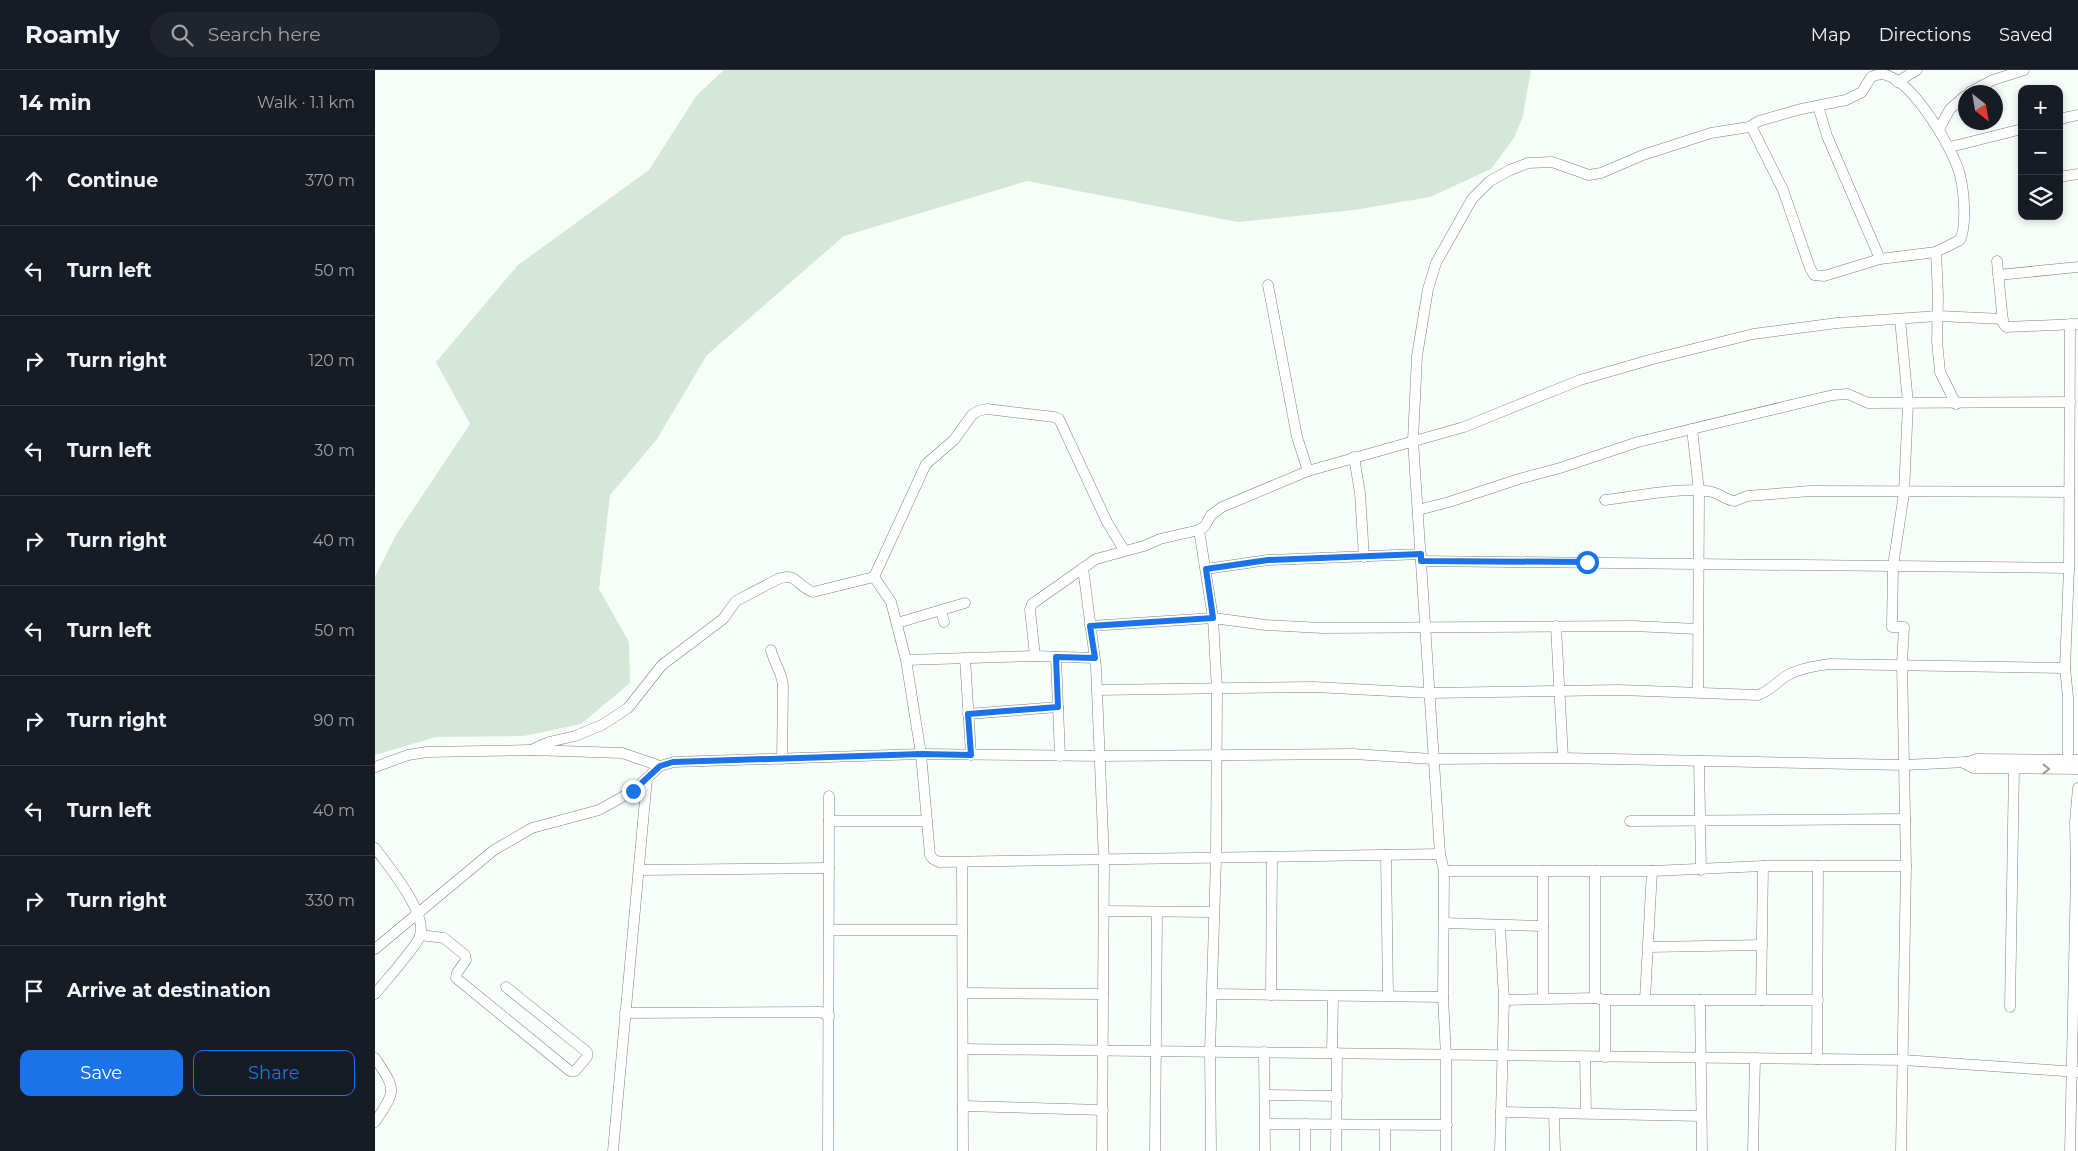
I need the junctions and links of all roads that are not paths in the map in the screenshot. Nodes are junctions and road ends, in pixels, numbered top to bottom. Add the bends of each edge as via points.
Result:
1 (1917, 70) edge
2 (2020, 70) edge
3 (1869, 73) edge
4 (1897, 82) junction
5 (1982, 85) edge
6 (1958, 102) edge
7 (1818, 106) junction
8 (2078, 116) edge
9 (2063, 118) edge
10 (1751, 126) junction
11 (1939, 129) junction
12 (2018, 130) edge
13 (1950, 147) junction
14 (2078, 174) edge
15 (2063, 176) edge
16 (1936, 252) junction
17 (1880, 259) junction
18 (1997, 261) dead end
19 (2078, 267) edge
20 (1998, 275) junction
21 (1268, 285) dead end
22 (1937, 316) junction
23 (1899, 319) junction
24 (2003, 320) junction
25 (2074, 324) edge
26 (2073, 396) edge
27 (1908, 403) junction
28 (1956, 404) junction
29 (1692, 429) junction
30 (1413, 440) junction
31 (1354, 457) junction
32 (1308, 471) junction
33 (1699, 491) junction
34 (2069, 492) junction
35 (1903, 493) junction
36 (1605, 500) dead end
37 (1418, 510) junction
38 (1199, 530) junction
39 (2074, 539) edge
40 (1124, 550) junction
41 (1364, 558) junction
42 (1421, 558) junction
43 (1697, 564) junction
44 (1893, 566) junction
45 (1083, 568) junction
46 (2069, 568) junction
47 (1206, 569) junction
48 (874, 577) junction
49 (965, 602) dead end
50 (941, 610) junction
51 (1213, 618) junction
52 (944, 622) dead end
53 (897, 624) junction
54 (1090, 626) junction
55 (1556, 626) junction
56 (1426, 628) junction
57 (1698, 629) junction
58 (771, 650) dead end
59 (1035, 656) junction
60 (1056, 657) junction
61 (965, 658) junction
62 (1095, 658) junction
63 (906, 660) junction
64 (1902, 664) junction
65 (2065, 668) junction
66 (1097, 690) junction
67 (1217, 690) junction
68 (1559, 690) junction
69 (1698, 692) junction
70 (1430, 693) junction
71 (2073, 697) edge
72 (1058, 707) junction
73 (968, 714) junction
74 (531, 750) junction
75 (921, 754) junction
76 (1216, 754) junction
77 (971, 755) junction
78 (1060, 756) junction
79 (1101, 756) junction
80 (1563, 758) junction
81 (1433, 759) junction
82 (782, 760) junction
83 (2073, 760) edge
84 (1699, 761) junction
85 (1966, 762) junction
86 (1905, 765) junction
87 (660, 766) junction
88 (375, 767) edge
89 (2014, 768) junction
90 (2078, 769) edge
91 (647, 778) junction
92 (2078, 788) edge
93 (829, 796) dead end
94 (1905, 819) junction
95 (1700, 820) junction
96 (829, 821) junction
97 (927, 821) junction
98 (1630, 821) dead end
99 (2076, 822) edge
100 (375, 848) edge
101 (1440, 854) junction
102 (1386, 855) junction
103 (1272, 857) junction
104 (1216, 858) junction
105 (1104, 860) junction
106 (962, 863) junction
107 (1763, 866) junction
108 (1818, 866) junction
109 (1905, 866) junction
110 (829, 868) junction
111 (639, 870) junction
112 (1701, 870) junction
113 (1444, 871) junction
114 (1543, 871) junction
115 (1595, 871) junction
116 (1652, 871) junction
117 (2077, 873) edge
118 (1104, 911) junction
119 (1157, 912) junction
120 (1213, 912) junction
121 (417, 914) junction
122 (2076, 920) edge
123 (1444, 923) junction
124 (1501, 924) junction
125 (1543, 926) junction
126 (829, 930) junction
127 (962, 930) junction
128 (420, 936) junction
129 (1762, 945) junction
130 (1649, 947) junction
131 (375, 949) edge
132 (2075, 973) edge
133 (506, 987) dead end
134 (963, 993) junction
135 (375, 994) edge
136 (1103, 994) junction
137 (1211, 994) junction
138 (1271, 995) junction
139 (1333, 996) junction
140 (1388, 996) junction
141 (1443, 997) junction
142 (1543, 998) junction
143 (1600, 999) junction
144 (1645, 999) junction
145 (1504, 1000) junction
146 (1700, 1000) junction
147 (1761, 1000) junction
148 (1818, 1000) junction
149 (2010, 1007) dead end
150 (625, 1013) junction
151 (829, 1016) junction
152 (2075, 1025) edge
153 (963, 1049) junction
154 (1103, 1051) junction
155 (1156, 1051) junction
156 (1210, 1051) junction
157 (1264, 1052) junction
158 (1334, 1053) junction
159 (1501, 1055) junction
160 (1446, 1056) junction
161 (1605, 1056) junction
162 (1585, 1057) junction
163 (375, 1058) edge
164 (1701, 1058) junction
165 (1755, 1058) junction
166 (1817, 1059) junction
167 (1903, 1060) junction
168 (2075, 1072) edge
169 (1265, 1095) junction
170 (1337, 1096) junction
171 (963, 1106) junction
172 (1103, 1110) junction
173 (1501, 1112) junction
174 (1586, 1113) junction
175 (1554, 1114) junction
176 (1701, 1116) junction
177 (375, 1122) edge
178 (1265, 1124) junction
179 (1305, 1124) junction
180 (1336, 1124) junction
181 (1385, 1125) junction
182 (1447, 1125) junction
183 (613, 1151) edge
184 (829, 1151) edge
185 (963, 1151) edge
186 (1102, 1151) edge
187 (1155, 1151) edge
188 (1211, 1151) edge
189 (1265, 1151) edge
190 (1305, 1151) edge
191 (1336, 1151) edge
192 (1385, 1151) edge
193 (1446, 1151) edge
194 (1500, 1151) edge
195 (1555, 1151) edge
196 (1702, 1151) edge
197 (1753, 1151) edge
198 (1901, 1151) edge
199 (2070, 1151) edge

1 - 4 street
2 - 5 street
3 - 4 street via 1888,75
3 - 7 street via 1862,92 1856,97
4 - 11 street via 1915,97
6 - 11 street via 1950,109
7 - 10 street
7 - 17 street via 1827,136
8 - 9 street
10 - 17 street via 1783,190 1813,274 1824,276
10 - 30 street via 1697,138 1589,175 1552,162 1528,163 1490,181 1479,191 1436,263 1428,289 1417,356
11 - 13 street
12 - 13 street
13 - 16 street via 1960,175 1963,231 1957,243
14 - 15 street
16 - 17 street
16 - 22 street
18 - 20 street
19 - 20 street
20 - 24 street
21 - 32 street via 1297,437
22 - 23 street
22 - 24 street
22 - 28 street via 1940,372
23 - 27 street
23 - 30 street via 1753,334 1662,356 1580,380 1464,426
24 - 25 street via 2005,327 2009,328
25 - 26 street
26 - 28 street
26 - 34 street
27 - 28 street
27 - 29 street via 1868,403 1842,394
27 - 35 street
29 - 33 street
29 - 37 street via 1638,442
30 - 31 street
30 - 37 street
31 - 32 street
31 - 41 street
32 - 38 street via 1222,507
33 - 35 street via 1716,492 1735,501 1779,492
33 - 36 street
33 - 43 street
34 - 35 street
34 - 39 street
35 - 44 street
37 - 42 street
38 - 40 street
38 - 47 street
39 - 46 street
40 - 45 street via 1102,556
40 - 48 street via 1107,522 1059,419 978,410 954,440 926,464
41 - 42 street
41 - 47 street via 1268,560
42 - 43 street
42 - 56 street
43 - 44 street
43 - 57 street
44 - 46 street
44 - 64 street via 1892,627 1905,627
45 - 54 street
45 - 59 street via 1032,604
46 - 65 street
47 - 51 street
48 - 53 street via 891,602
48 - 74 street via 813,592 793,577 776,580 736,601 723,619 662,665 627,708 602,726
49 - 50 street
50 - 52 street
50 - 53 street
51 - 54 street
51 - 56 street via 1266,625
51 - 67 street
53 - 63 street
54 - 62 street
55 - 56 street
55 - 57 street
55 - 68 street
56 - 70 street
57 - 69 street
58 - 82 street via 783,686
59 - 60 street
59 - 61 street
60 - 62 street
60 - 72 street
61 - 63 street
61 - 73 street
62 - 66 street
63 - 75 street
64 - 65 street
64 - 69 street via 1830,664 1809,668 1787,675 1758,694
64 - 86 street
65 - 71 street
66 - 67 street
66 - 79 street
67 - 70 street via 1314,687
67 - 76 street
68 - 69 street
68 - 70 street
68 - 80 street
70 - 81 street
71 - 83 street
72 - 73 street
72 - 78 street
73 - 77 street
74 - 87 street via 622,752
74 - 88 street via 427,752
75 - 77 street
75 - 82 street
75 - 97 street
76 - 79 street
76 - 81 street via 1353,754
76 - 104 street
77 - 78 street
78 - 79 street
79 - 105 street
80 - 81 street
80 - 84 street
81 - 101 street
82 - 87 street via 673,762
83 - 85 street via 1977,759
84 - 86 street
84 - 95 street
85 - 86 street
85 - 89 street via 1973,768
86 - 94 street
87 - 91 street
89 -> 90 street
89 - 149 street
91 - 111 street
91 - 121 street via 633,791 599,810 532,828 494,850
92 - 99 street
93 - 96 street
94 - 95 street
94 - 109 street
95 - 98 street
95 - 112 street
96 - 97 street
96 - 110 street
97 - 106 street via 933,860
99 - 117 street
100 - 121 street via 412,900
101 - 102 street
101 - 113 street
102 - 103 street
102 - 140 street
103 - 104 street
103 - 138 street
104 - 105 street
104 - 120 street
105 - 106 street
105 - 118 street
106 - 127 street
107 - 108 street
107 - 112 street
107 - 129 street
108 - 109 street
108 - 148 street
109 - 167 street
110 - 111 street
110 - 126 street
111 - 150 street
112 - 116 street
113 - 114 street
113 - 123 street
114 - 115 street
114 - 125 street
115 - 116 street
115 - 143 street
116 - 130 street
117 - 122 street
118 - 119 street
118 - 136 street
119 - 120 street
119 - 155 street
120 - 137 street
121 - 128 street
121 - 131 street
122 - 132 street
123 - 124 street
123 - 141 street
124 - 125 street
124 - 145 street
125 - 142 street
126 - 127 street
126 - 151 street
127 - 134 street
128 - 133 street via 445,938 465,955 466,960 456,978 570,1071 575,1071 587,1057 587,1052
128 - 135 street
129 - 130 street
129 - 147 street
130 - 144 street
132 - 152 street
134 - 136 street
134 - 153 street
136 - 154 street
137 - 138 street
137 - 156 street
138 - 139 street
139 - 140 street
139 - 158 street
140 - 141 street
141 - 160 street
142 - 143 street
142 - 145 street
143 - 144 street
143 - 161 street
144 - 146 street
145 - 159 street
146 - 147 street
146 - 164 street
147 - 148 street
148 - 166 street
150 - 151 street via 821,1012
150 - 183 street
151 - 184 street
152 - 168 street
153 - 154 street
153 - 171 street
154 - 155 street
154 - 172 street
155 - 156 street
155 - 187 street
156 - 157 street
156 - 188 street
157 - 158 street
157 - 169 street
158 - 160 street
158 - 170 street
159 - 160 street
159 - 162 street
159 - 173 street
160 - 182 street
161 - 162 street
161 - 164 street
162 - 174 street
163 - 177 street via 390,1081 391,1094
164 - 165 street
164 - 176 street
165 - 166 street
165 - 197 street
166 - 167 street
167 - 168 street
167 - 198 street
168 - 199 street
169 - 170 street
169 - 178 street
170 - 180 street
171 - 172 street
171 - 185 street
172 - 186 street
173 - 175 street
173 - 194 street
174 - 175 street
174 - 176 street
175 - 195 street
176 - 196 street
178 - 179 street
178 - 189 street
179 - 180 street
179 - 190 street
180 - 181 street
180 - 191 street
181 - 182 street
181 - 192 street
182 - 193 street

